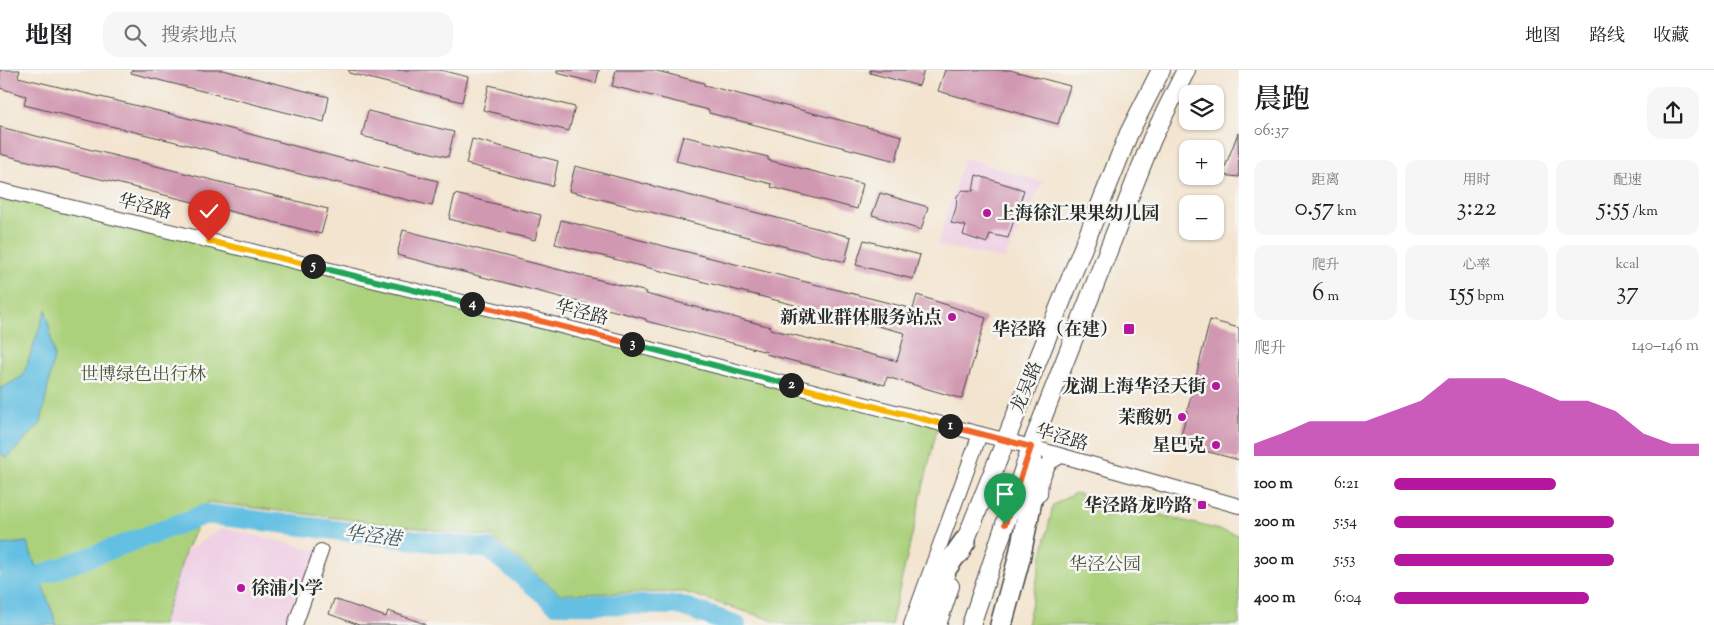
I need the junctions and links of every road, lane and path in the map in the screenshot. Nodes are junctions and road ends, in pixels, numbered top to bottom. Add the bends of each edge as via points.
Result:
1 (1161, 70) edge
2 (1186, 70) edge
3 (0, 190) edge
4 (980, 434) junction
5 (1005, 440) junction
6 (1031, 447) junction
7 (1061, 456) junction
8 (1239, 506) edge
9 (964, 541) junction
10 (321, 552) dead end
11 (295, 625) edge
12 (911, 625) edge
13 (925, 625) edge
14 (937, 625) edge
15 (971, 625) edge
16 (1001, 625) edge
17 (1009, 625) edge

1 - 5 main road, 龙吴路 via 1129,133
2 - 6 main road, 龙吴路 via 1152,139
3 - 4 street, 华泾路 via 557,325
4 - 5 street, 华泾路
4 - 12 street
5 - 6 street, 华泾路
5 - 9 main road, 龙吴路
6 - 7 street, 华泾路
6 - 15 main road, 龙吴路
6 - 16 highway via 1033,491 1016,573
7 - 8 street, 华泾路
7 - 17 street via 1050,462 1042,481 1039,506
9 - 13 highway via 946,568
9 - 14 main road, 龙吴路
10 - 11 street

